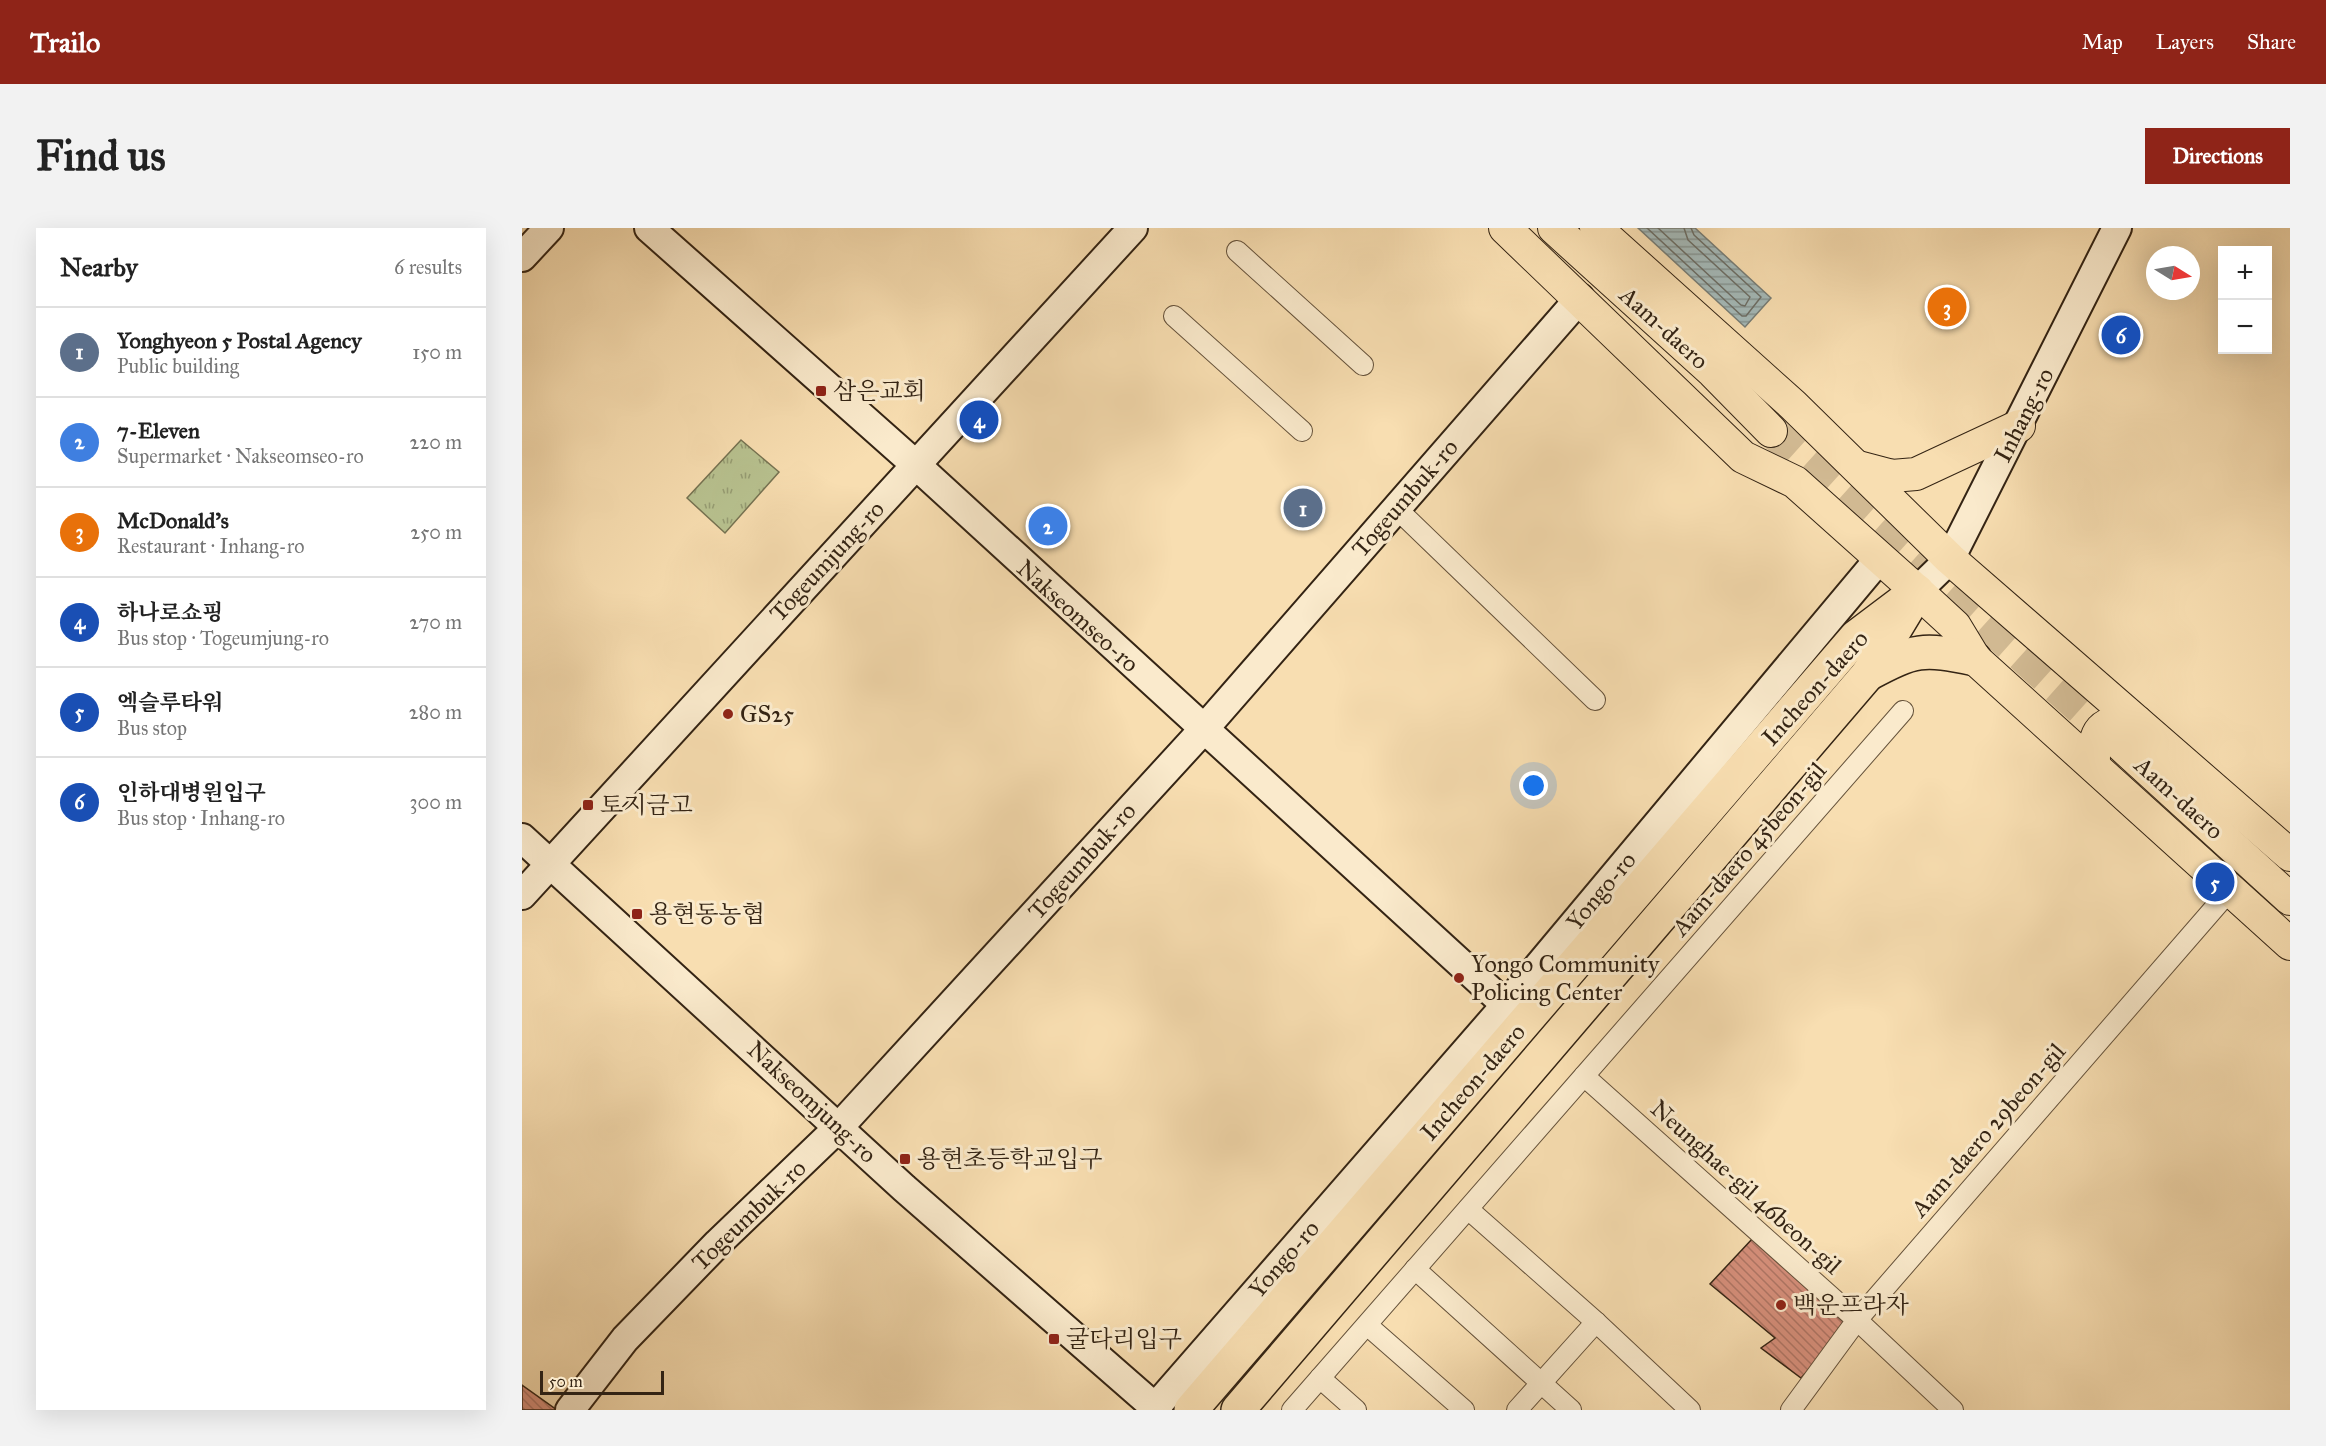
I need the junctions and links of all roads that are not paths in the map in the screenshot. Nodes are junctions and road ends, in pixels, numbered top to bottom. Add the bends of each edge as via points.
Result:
1 (549, 228) edge
2 (650, 228) edge
3 (1133, 228) edge
4 (1505, 228) edge
5 (1554, 228) edge
6 (1596, 228) edge
7 (2116, 228) edge
8 (1237, 250) dead end
9 (522, 257) edge
10 (1580, 298) junction
11 (1174, 316) dead end
12 (1363, 364) dead end
13 (1793, 405) junction
14 (2019, 426) junction
15 (1302, 431) dead end
16 (1771, 431) tunnel mouth
17 (1743, 457) junction
18 (915, 465) junction
19 (1858, 467) junction
20 (1396, 508) junction
21 (1880, 558) junction
22 (1950, 559) junction
23 (1917, 591) junction
24 (1975, 659) junction
25 (1868, 674) junction
26 (1595, 700) dead end
27 (1904, 711) dead end
28 (1203, 730) junction
29 (2129, 734) junction
30 (2094, 766) junction
31 (522, 838) edge
32 (2290, 855) edge
33 (551, 863) junction
34 (2231, 889) junction
35 (522, 895) edge
36 (2290, 899) edge
37 (2290, 944) edge
38 (1506, 1005) junction
39 (1584, 1076) junction
40 (839, 1127) junction
41 (1467, 1209) junction
42 (1416, 1269) junction
43 (1857, 1320) junction
44 (1596, 1322) junction
45 (1367, 1325) junction
46 (1320, 1378) junction
47 (1541, 1383) junction
48 (1802, 1406) edge
49 (1155, 1409) edge
50 (1192, 1409) edge
51 (570, 1410) edge
52 (1238, 1410) edge
53 (1292, 1410) edge
54 (1356, 1410) edge
55 (1464, 1410) edge
56 (1517, 1410) edge
57 (1571, 1410) edge
58 (1690, 1410) edge
59 (1953, 1410) edge

1 - 9 street
2 - 18 street, Nakseomseo-ro
3 - 18 street, Togeumjung-ro
4 - 10 main road
5 - 16 main road, Aam-daero via 1713,372
6 - 13 main road
7 - 14 street, Inhang-ro
8 - 12 street
10 - 17 main road
10 - 20 street, Togeumbuk-ro
11 - 15 street
13 - 17 main road via 1790,438 1766,454
13 - 19 main road
14 - 19 main road via 1916,474 1892,476
14 - 22 street, Inhang-ro
17 - 21 main road via 1795,482
18 - 28 street, Nakseomseo-ro
18 - 33 street, Togeumjung-ro
19 - 22 main road
20 - 26 street
20 - 28 street, Togeumbuk-ro
21 - 23 main road
21 - 38 street, Yongo-ro
22 - 23 street, Inhang-ro
22 - 29 main road
23 - 24 main road via 1955,626
23 - 25 highway, Incheon-daero
23 - 50 highway, Incheon-daero via 1856,637
24 - 25 highway via 1918,651
24 - 30 main road
25 - 52 highway, Incheon-daero
27 - 39 street, Aam-daero 45beon-gil
28 - 38 street, Nakseomseo-ro
28 - 40 street, Togeumbuk-ro
29 - 30 main road via 2118,720 2108,723 2097,734 2093,746
29 - 32 main road
29 - 36 main road, Aam-daero
30 - 34 main road
31 - 33 street, Nakseomjung-ro
33 - 35 street, Togeumjung-ro
33 - 40 street, Nakseomjung-ro
34 - 37 main road
34 - 43 street, Aam-daero 29beon-gil
38 - 49 street, Yongo-ro
39 - 41 street, Aam-daero 45beon-gil
39 - 43 street, Neunghae-gil 46beon-gil
40 - 49 street, Nakseomjung-ro
40 - 51 street, Togeumbuk-ro via 625,1339
41 - 42 street, Aam-daero 45beon-gil
41 - 44 street
42 - 45 street, Aam-daero 45beon-gil
42 - 47 street
43 - 48 street, Aam-daero 29beon-gil
43 - 59 street, Neunghae-gil 46beon-gil
44 - 47 street
44 - 58 street
45 - 46 street, Aam-daero 45beon-gil
45 - 55 street
46 - 53 street, Aam-daero 45beon-gil
46 - 54 street
47 - 56 street
47 - 57 street

